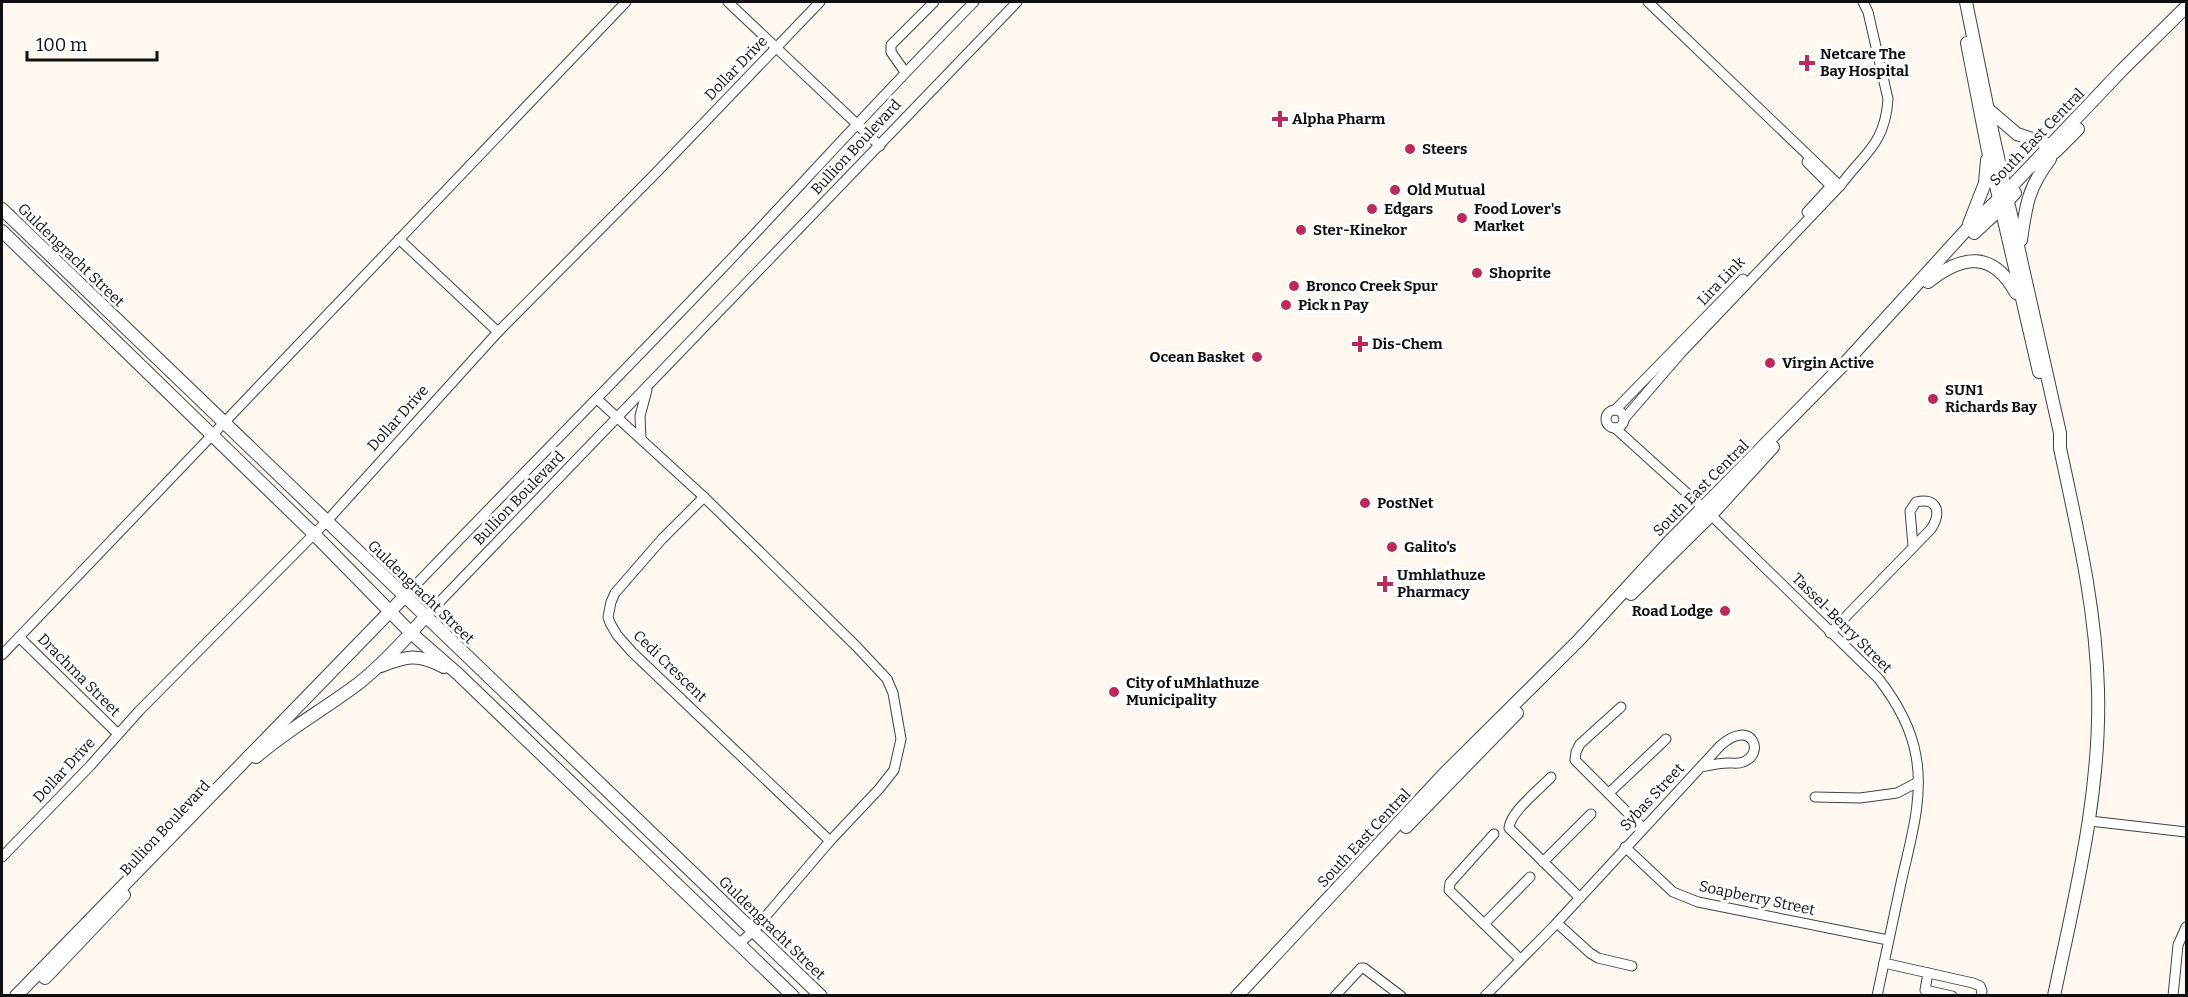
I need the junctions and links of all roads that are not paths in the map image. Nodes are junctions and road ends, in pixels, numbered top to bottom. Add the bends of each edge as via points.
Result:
1 (626, 2) edge
2 (728, 2) edge
3 (820, 2) edge
4 (934, 2) edge
5 (974, 2) edge
6 (1015, 2) edge
7 (1639, 2) edge
8 (1648, 2) edge
9 (1863, 2) edge
10 (1959, 2) edge
11 (1966, 2) edge
12 (2187, 7) edge
13 (2187, 16) edge
14 (776, 48) junction
15 (905, 72) junction
16 (1988, 109) junction
17 (856, 123) junction
18 (880, 146) junction
19 (2053, 148) junction
20 (1988, 151) junction
21 (1836, 186) junction
22 (2004, 199) junction
23 (2, 209) edge
24 (1968, 228) junction
25 (2, 231) edge
26 (399, 239) junction
27 (2020, 248) junction
28 (1928, 282) junction
29 (2023, 305) junction
30 (498, 332) junction
31 (649, 385) junction
32 (597, 399) junction
33 (1616, 410) junction
34 (618, 418) junction
35 (1624, 421) junction
36 (224, 423) junction
37 (1615, 428) junction
38 (212, 436) junction
39 (641, 439) junction
40 (1635, 445) junction
41 (2060, 448) junction
42 (704, 498) junction
43 (1706, 512) junction
44 (326, 522) junction
45 (314, 534) junction
46 (1913, 546) junction
47 (405, 596) junction
48 (388, 611) junction
49 (425, 617) junction
50 (411, 633) junction
51 (1830, 633) junction
52 (19, 637) junction
53 (2, 655) edge
54 (377, 668) junction
55 (458, 674) junction
56 (1621, 707) dead end
57 (118, 735) junction
58 (1666, 739) dead end
59 (1701, 766) junction
60 (1551, 777) dead end
61 (1918, 782) junction
62 (1610, 793) junction
63 (1815, 797) dead end
64 (1591, 814) dead end
65 (2090, 821) junction
66 (1644, 828) junction
67 (2187, 832) edge
68 (1494, 834) dead end
69 (830, 841) junction
70 (1625, 847) junction
71 (2, 857) edge
72 (1543, 862) junction
73 (1530, 877) dead end
74 (1580, 898) junction
75 (1557, 923) junction
76 (1484, 924) junction
77 (2187, 927) edge
78 (754, 930) junction
79 (1888, 940) junction
80 (739, 944) junction
81 (1520, 959) junction
82 (1884, 963) junction
83 (1632, 966) dead end
84 (1928, 973) junction
85 (1241, 994) edge
86 (16, 996) edge
87 (27, 996) edge
88 (793, 996) edge
89 (821, 996) edge
90 (1335, 996) edge
91 (1401, 996) edge
92 (1485, 996) edge
93 (1877, 996) edge
94 (1952, 996) edge
95 (1981, 996) edge
96 (2054, 996) edge
97 (2173, 996) edge

1 - 26 street
2 - 14 street
3 - 14 street, Dollar Drive
4 - 15 street via 891,45 891,52
5 - 15 street, Bullion Boulevard
6 - 18 street, Bullion Boulevard
7 - 21 street via 1815,171
8 - 21 street
9 - 21 street via 1888,99 1887,109 1872,150
10 - 20 street
11 - 16 street
12 - 19 street, South East Central
13 - 19 street, South East Central
14 - 17 street
14 - 30 street, Dollar Drive
15 - 17 street, Bullion Boulevard
16 - 19 street via 2017,134
16 - 22 street
17 - 18 street
17 - 32 street, Bullion Boulevard
18 - 31 street, Bullion Boulevard
19 - 22 street, South East Central
19 - 27 street via 2029,194
20 - 22 street
20 - 24 street via 1985,183
21 - 33 street, Lira Link
21 - 35 street, Lira Link via 1681,353
22 - 24 street, South East Central
22 - 27 street
22 - 28 street, South East Central
22 - 29 street
23 - 36 street, Guldengracht Street
24 - 43 street, South East Central
25 - 38 street, Guldengracht Street
26 - 30 street
26 - 36 street
27 - 41 street
28 - 29 street via 1956,264 1987,263 2003,273
28 - 43 street, South East Central
29 - 41 street
30 - 44 street, Dollar Drive
31 - 34 street, Bullion Boulevard
31 - 39 street via 640,416
32 - 34 street
32 - 47 street, Bullion Boulevard
33 - 35 street via 1622,413
33 - 37 street via 1609,412 1606,419
34 - 39 street
34 - 49 street, Bullion Boulevard
35 - 37 street
35 - 40 street
36 - 38 street
36 - 44 street, Guldengracht Street
37 - 40 street
38 - 45 street, Guldengracht Street
38 - 52 street
39 - 42 street
40 - 43 street
41 - 65 street via 2089,587 2097,666 2098,732
42 - 69 street via 876,666 893,693 901,740 894,770
42 - 69 street, Cedi Crescent via 615,593 609,606 610,623 632,652
43 - 51 street, Tassel-Berry Street
43 - 85 street, South East Central via 1421,812
44 - 45 street, Dollar Drive
44 - 47 street, Guldengracht Street
45 - 48 street, Guldengracht Street
45 - 57 street, Dollar Drive
46 - 46 street via 1937,519 1937,510 1930,502 1916,502 1910,511
46 - 51 street
47 - 48 street, Bullion Boulevard
47 - 49 street, Guldengracht Street
48 - 50 street, Guldengracht Street
48 - 86 street, Bullion Boulevard
49 - 50 street, Bullion Boulevard
49 - 78 street, Guldengracht Street
50 - 54 street, Bullion Boulevard
50 - 55 street, Guldengracht Street
51 - 61 street, Tassel-Berry Street via 1878,678 1898,707 1913,740
52 - 53 street
52 - 57 street, Drachma Street
54 - 55 street via 417,656
54 - 87 street, Bullion Boulevard via 271,744 226,784
55 - 80 street, Guldengracht Street
56 - 62 street via 1576,752 1578,764
57 - 71 street, Dollar Drive
58 - 62 street
59 - 59 street, Sybas Street via 1736,735 1746,735 1755,747 1753,755 1744,762
59 - 66 street, Sybas Street
60 - 72 street via 1509,825
61 - 63 street via 1897,794
61 - 79 street, Tassel-Berry Street via 1913,830
62 - 66 street
64 - 72 street
65 - 67 street
65 - 96 street
66 - 70 street, Sybas Street
68 - 76 street via 1449,886
69 - 78 street
70 - 74 street
70 - 79 street, Soapberry Street via 1683,897
72 - 74 street
73 - 76 street
74 - 75 street
75 - 81 street
75 - 83 street via 1598,958
76 - 81 street
77 - 97 street via 2178,945
78 - 80 street
78 - 89 street, Guldengracht Street
79 - 82 street, Tassel-Berry Street
80 - 88 street, Guldengracht Street
81 - 92 street
82 - 84 street
82 - 93 street, Tassel-Berry Street
84 - 94 street via 1925,990
84 - 95 street via 1980,986
90 - 91 street via 1361,968

